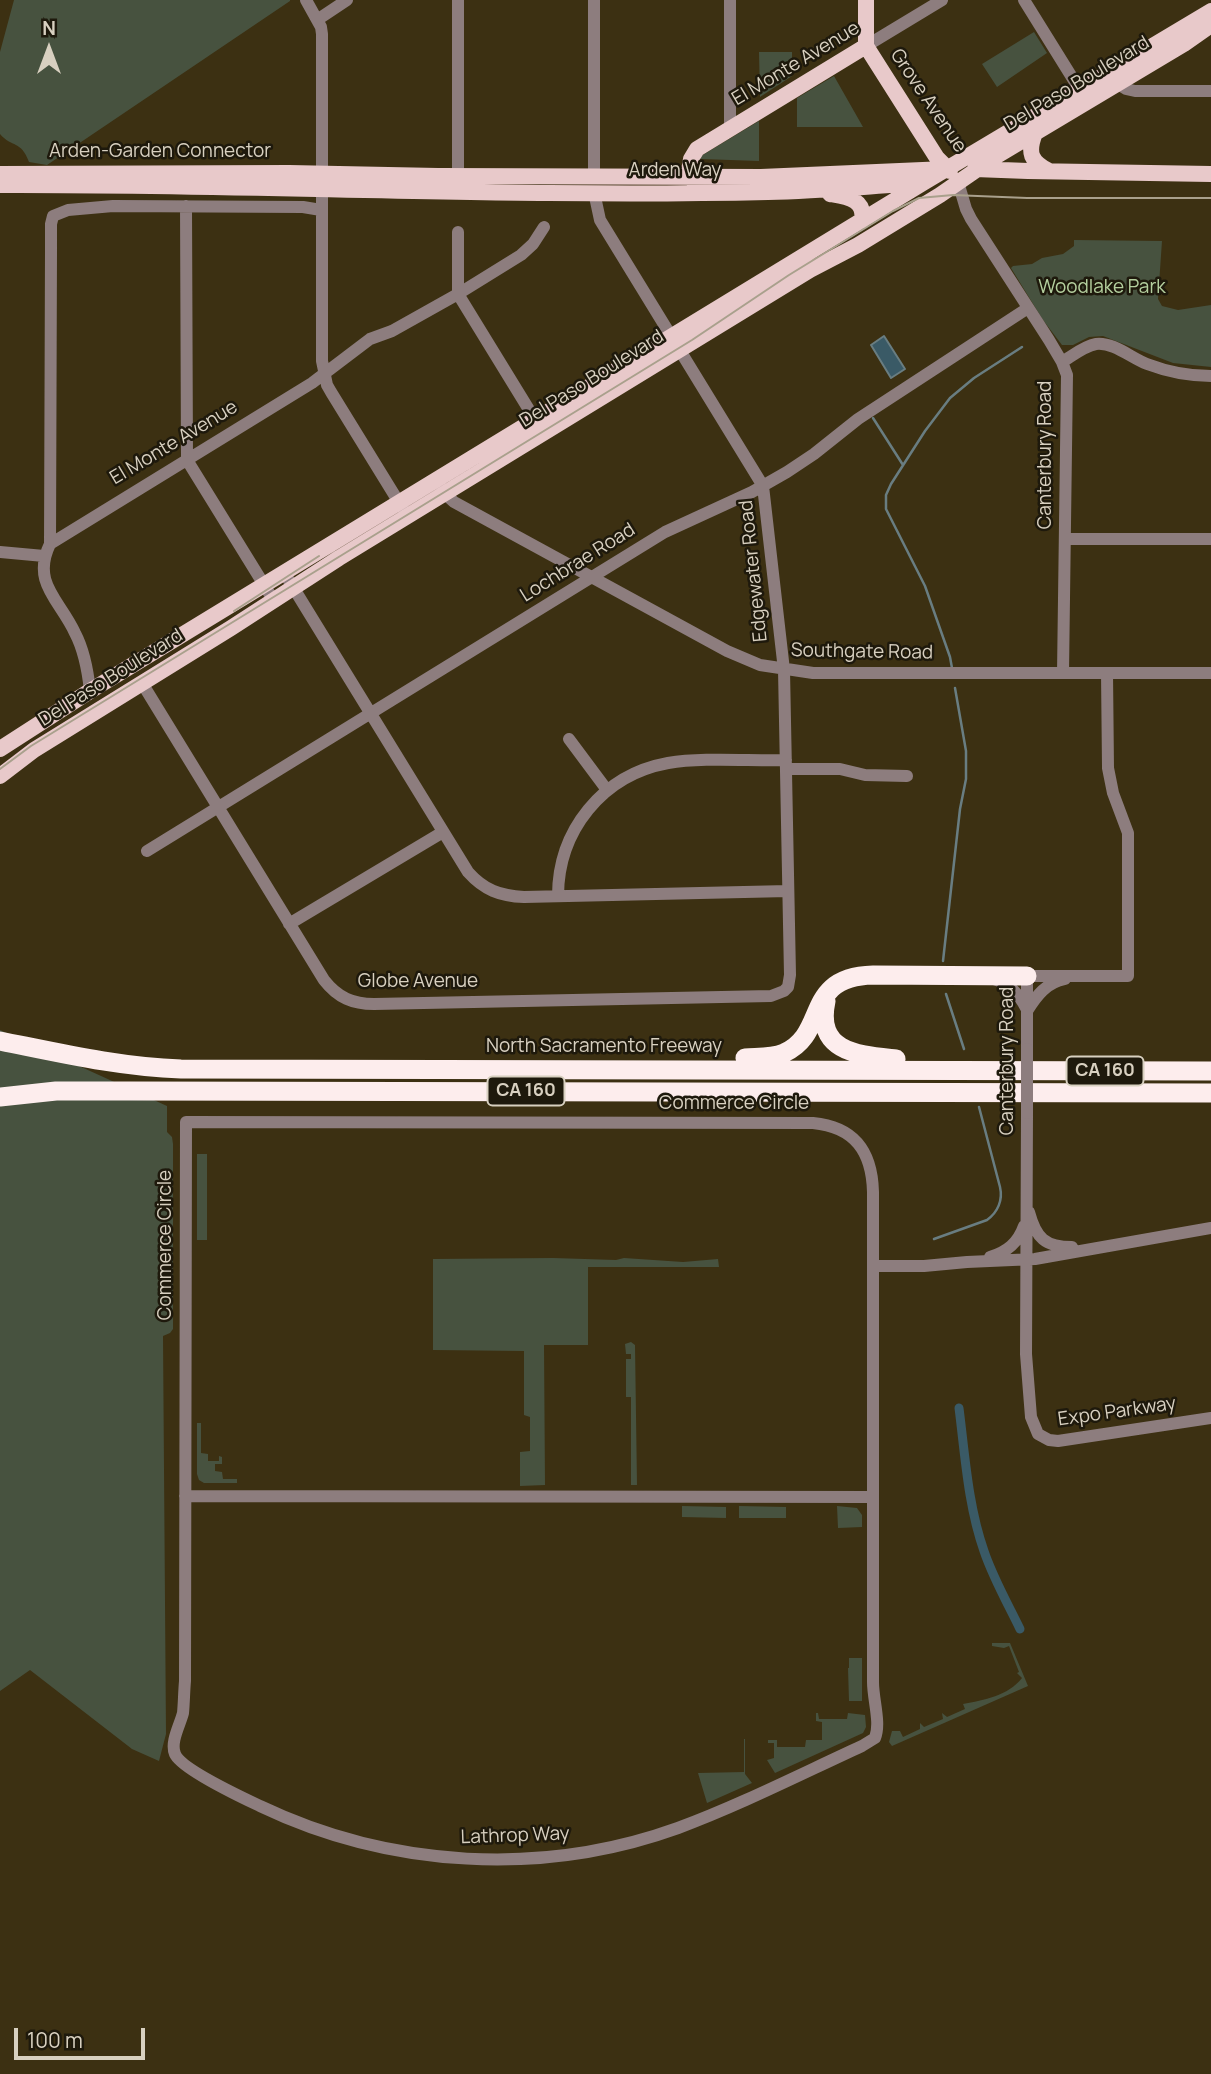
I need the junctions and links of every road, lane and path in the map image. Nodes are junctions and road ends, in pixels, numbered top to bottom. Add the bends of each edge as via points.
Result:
1 (306, 0) edge
2 (347, 0) edge
3 (458, 0) edge
4 (594, 0) edge
5 (730, 0) edge
6 (866, 0) edge
7 (942, 0) edge
8 (1024, 0) edge
9 (1211, 11) edge
10 (317, 20) junction
11 (1211, 25) edge
12 (866, 46) junction
13 (1118, 84) junction
14 (1211, 91) edge
15 (1084, 97) junction
16 (730, 128) junction
17 (1035, 134) junction
18 (977, 169) junction
19 (1028, 171) junction
20 (1049, 171) junction
21 (0, 174) edge
22 (1211, 174) edge
23 (953, 175) junction
24 (458, 176) junction
25 (688, 177) junction
26 (107, 180) junction
27 (321, 181) junction
28 (923, 183) junction
29 (594, 184) junction
30 (0, 185) edge
31 (807, 190) junction
32 (755, 192) junction
33 (186, 206) junction
34 (321, 210) junction
35 (862, 221) junction
36 (544, 227) dead end
37 (458, 232) dead end
38 (458, 294) junction
39 (1028, 308) junction
40 (364, 343) junction
41 (676, 344) junction
42 (323, 346) junction
43 (1062, 362) junction
44 (324, 375) junction
45 (1211, 376) edge
46 (540, 427) junction
47 (187, 460) junction
48 (763, 486) junction
49 (441, 487) junction
50 (403, 510) junction
51 (1065, 539) junction
52 (1211, 539) edge
53 (47, 550) junction
54 (0, 552) edge
55 (592, 577) junction
56 (289, 581) junction
57 (265, 586) junction
58 (274, 601) junction
59 (784, 670) junction
60 (1063, 673) junction
61 (1107, 673) junction
62 (1211, 673) edge
63 (142, 683) junction
64 (90, 691) junction
65 (370, 714) junction
66 (569, 739) dead end
67 (0, 749) edge
68 (786, 764) junction
69 (0, 776) edge
70 (907, 776) dead end
71 (607, 790) junction
72 (218, 807) junction
73 (443, 832) junction
74 (147, 851) dead end
75 (788, 891) junction
76 (558, 896) junction
77 (289, 924) junction
78 (978, 976) junction
79 (1027, 976) junction
80 (1078, 976) junction
81 (784, 991) joint
82 (829, 991) junction
83 (1027, 1012) junction
84 (0, 1041) edge
85 (570, 1070) junction
86 (998, 1070) junction
87 (1211, 1071) edge
88 (1052, 1091) junction
89 (1211, 1093) edge
90 (0, 1097) edge
91 (1211, 1106) edge
92 (1027, 1199) junction
93 (1026, 1222) junction
94 (1211, 1228) edge
95 (1090, 1250) junction
96 (1026, 1260) junction
97 (973, 1261) junction
98 (873, 1266) junction
99 (1211, 1418) edge
100 (185, 1496) junction
101 (872, 1497) junction

1 - 10 street
2 - 10 street
3 - 24 street
4 - 29 street, Edgewater Road
5 - 16 street
6 - 12 main road, Grove Avenue
7 - 12 street, El Monte Avenue
8 - 15 street
9 - 15 main road, Del Paso Boulevard
10 - 27 street via 322,34
11 - 13 main road, Del Paso Boulevard
12 - 16 main road, El Monte Avenue
12 - 23 main road, Grove Avenue via 937,158
13 - 14 street via 1135,91
13 - 15 main road, Del Paso Boulevard
15 - 17 main road, Del Paso Boulevard
15 - 23 main road, Del Paso Boulevard
16 - 25 main road, El Monte Avenue via 694,152
17 - 18 main road, Del Paso Boulevard
17 - 20 main road via 1033,161
18 - 19 main road, Arden Way
18 - 23 main road, Arden Way
19 - 20 main road, Arden Way
19 - 23 main road, Arden Way
20 - 22 main road, Arden Way
21 - 26 main road, Arden-Garden Connector
23 - 25 main road, Arden Way
23 - 28 main road, Del Paso Boulevard
23 - 39 street, Canterbury Road via 966,209
23 - 41 main road, Del Paso Boulevard via 858,245
24 - 27 main road, Arden Way
24 - 29 main road, Arden Way
25 - 29 main road, Arden Way
25 - 32 main road
26 - 27 main road, Arden-Garden Connector
26 - 30 main road, Arden-Garden Connector
27 - 29 main road, Arden Way via 415,191
27 - 34 street
28 - 31 main road, Arden Way
28 - 35 main road, Del Paso Boulevard
29 - 32 main road, Arden Way
29 - 41 street, Edgewater Road via 600,220
31 - 32 main road, Arden Way
31 - 35 main road via 855,200 862,208
33 - 34 street
33 - 47 street
33 - 53 street via 101,206 53,216
34 - 42 street
35 - 41 main road, Del Paso Boulevard
36 - 38 street, El Monte Avenue via 522,255
37 - 38 street
38 - 40 street, El Monte Avenue
38 - 46 street
39 - 43 street, Canterbury Road
39 - 48 street, Lochbrae Road
40 - 42 street, El Monte Avenue via 339,353
40 - 44 street, El Monte Avenue
41 - 46 main road, Del Paso Boulevard
41 - 48 street, Edgewater Road
42 - 44 street
43 - 45 street via 1089,346 1105,344 1171,372
43 - 51 street, Canterbury Road via 1067,375
44 - 47 street, El Monte Avenue
44 - 50 street
46 - 49 main road, Del Paso Boulevard
47 - 53 street, El Monte Avenue
47 - 57 street
48 - 55 street, Lochbrae Road via 683,522
48 - 59 street, Edgewater Road
49 - 50 main road, Del Paso Boulevard
49 - 55 street, Southgate Road via 454,502
50 - 56 main road, Del Paso Boulevard
51 - 52 street
51 - 60 street, Canterbury Road
53 - 54 street
53 - 64 street via 46,583 75,631
55 - 59 street, Southgate Road via 727,651
55 - 65 street, Lochbrae Road
56 - 57 main road, Del Paso Boulevard
56 - 58 main road, Del Paso Boulevard
56 - 65 street
57 - 58 street
57 - 64 main road, Del Paso Boulevard
58 - 63 main road, Del Paso Boulevard
59 - 60 street, Southgate Road
59 - 68 street, Edgewater Road
60 - 61 street, Southgate Road
61 - 62 street, Southgate Road
61 - 80 street, Canterbury Road via 1108,768 1128,833 1128,976
63 - 69 main road, Del Paso Boulevard
63 - 72 street, Globe Avenue
64 - 67 main road, Del Paso Boulevard
65 - 72 street, Lochbrae Road
65 - 73 street
66 - 71 street
68 - 70 street
68 - 71 street via 668,763 631,775
68 - 75 street, Edgewater Road
71 - 76 street via 569,839 559,870
72 - 74 street, Lochbrae Road
72 - 77 street, Globe Avenue
73 - 76 street via 468,872 487,889 513,897
73 - 77 street
75 - 76 street
75 - 81 street, Edgewater Road via 790,975
77 - 81 street, Globe Avenue via 329,986 356,1003 771,996
78 - 79 highway
78 - 82 highway via 862,975
78 - 83 street via 1010,986
79 - 80 street, Canterbury Road
79 - 83 street, Canterbury Road
80 - 83 street via 1047,986
82 - 85 highway via 803,1038 778,1055
82 - 86 highway via 825,1025 843,1049 859,1055
83 - 92 street, Canterbury Road, bridge
84 - 85 highway, North Sacramento Freeway / CA 160 via 147,1068
85 - 86 highway, North Sacramento Freeway / CA 160
86 - 87 highway, North Sacramento Freeway / CA 160
88 - 89 highway, CA 160
88 - 90 highway, CA 160 via 56,1091
88 - 91 highway
92 - 93 street, Canterbury Road
92 - 95 street via 1032,1224 1048,1244
93 - 96 street, Canterbury Road
93 - 97 street via 1009,1248
94 - 95 street
95 - 96 street
96 - 97 street
96 - 99 street, Expo Parkway via 1026,1362 1031,1417 1038,1434 1058,1441
97 - 98 street
98 - 100 street, Commerce Circle via 870,1164 856,1141 824,1124 186,1122
98 - 101 street, Commerce Circle
100 - 101 street
100 - 101 street, Lathrop Way via 184,1698 173,1747 177,1758 212,1782 287,1819 341,1838 410,1853 509,1860 640,1840 875,1738

